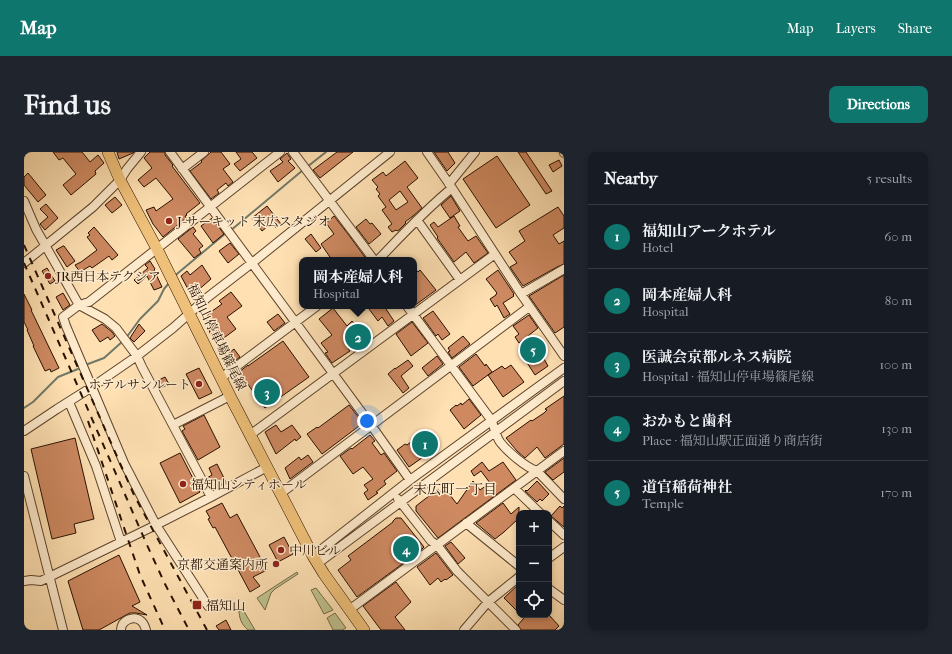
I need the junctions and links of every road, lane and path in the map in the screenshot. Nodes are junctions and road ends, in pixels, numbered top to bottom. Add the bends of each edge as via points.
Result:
1 (108, 152) edge
2 (140, 152) edge
3 (170, 152) edge
4 (204, 152) edge
5 (280, 152) edge
6 (293, 152) edge
7 (390, 152) edge
8 (427, 152) edge
9 (475, 152) edge
10 (182, 169) junction
11 (120, 180) junction
12 (450, 186) junction
13 (24, 201) edge
14 (330, 201) junction
15 (210, 207) junction
16 (417, 220) junction
17 (45, 246) junction
18 (157, 248) junction
19 (495, 254) junction
20 (372, 257) edge
21 (381, 257) edge
22 (24, 263) edge
23 (252, 263) junction
24 (564, 270) edge
25 (460, 280) junction
26 (521, 294) junction
27 (79, 305) junction
28 (530, 307) junction
29 (313, 309) edge
30 (409, 309) edge
31 (189, 313) junction
32 (413, 315) junction
33 (295, 322) junction
34 (136, 356) junction
35 (564, 356) edge
36 (451, 366) junction
37 (564, 368) edge
38 (333, 374) junction
39 (221, 378) junction
40 (564, 381) edge
41 (92, 387) junction
42 (230, 396) junction
43 (69, 402) junction
44 (492, 421) junction
45 (173, 425) junction
46 (371, 425) junction
47 (24, 431) edge
48 (495, 432) junction
49 (250, 435) junction
50 (564, 451) edge
51 (267, 467) junction
52 (537, 471) junction
53 (24, 476) edge
54 (410, 480) junction
55 (514, 488) junction
56 (280, 494) junction
57 (394, 494) junction
58 (211, 497) junction
59 (564, 499) edge
60 (400, 502) junction
61 (537, 510) edge
62 (466, 523) junction
63 (552, 524) edge
64 (156, 525) junction
65 (564, 535) edge
66 (121, 542) junction
67 (437, 545) junction
68 (564, 548) edge
69 (552, 556) edge
70 (315, 560) junction
71 (516, 564) edge
72 (49, 577) junction
73 (516, 580) edge
74 (24, 581) edge
75 (552, 591) edge
76 (564, 600) edge
77 (488, 602) junction
78 (208, 606) dead end
79 (349, 610) junction
80 (63, 630) edge
81 (121, 630) edge
82 (146, 630) edge
83 (364, 630) edge
84 (464, 630) edge
85 (516, 630) edge

1 - 11 main road, 福知山停車場篠尾線
2 - 11 street
3 - 10 street
4 - 10 street
5 - 15 street
6 - 14 street
7 - 14 street
8 - 12 street
9 - 12 street
10 - 15 street
11 - 17 street via 93,207
11 - 18 main road, 福知山停車場篠尾線
12 - 16 street
12 - 19 street
13 - 17 street
14 - 20 street
14 - 23 street
15 - 18 street
15 - 23 street
16 - 21 street
16 - 25 street
17 - 22 street
17 - 27 street
18 - 27 street via 89,302
18 - 31 main road, 福知山停車場篠尾線
19 - 25 street
19 - 26 street
23 - 31 street
23 - 33 street
24 - 26 street
25 - 32 street
26 - 28 street
27 - 34 street via 116,328
27 - 41 street via 63,317
28 - 35 street
28 - 36 street
29 - 33 street
30 - 32 street
31 - 34 street
31 - 39 main road, 福知山停車場篠尾線
32 - 36 street
32 - 38 street
33 - 38 street
33 - 39 street
34 - 41 street
34 - 45 street
36 - 44 street
36 - 46 street
37 - 44 street
38 - 46 street
38 - 49 street
39 - 42 main road, 福知山停車場篠尾線
40 - 48 street
41 - 43 street
41 - 64 street via 124,463
42 - 45 street
42 - 49 main road, 福知山停車場篠尾線
43 - 47 street
43 - 66 street via 96,466
44 - 48 street
44 - 54 street
45 - 58 street
46 - 54 street
46 - 56 street
48 - 52 street via 516,458
48 - 60 street
49 - 51 main road, 福知山停車場篠尾線
50 - 52 street
51 - 56 main road, 福知山停車場篠尾線
51 - 58 street
52 - 55 street
52 - 59 street
53 - 72 street
54 - 57 street
55 - 61 street
55 - 62 street
56 - 70 main road, 福知山停車場篠尾線
57 - 60 street
57 - 70 street
58 - 64 street
60 - 67 street
60 - 70 street
62 - 67 street
62 - 71 street
63 - 65 street
64 - 66 street
64 - 78 street
66 - 72 street
67 - 77 street via 457,571
67 - 79 street
68 - 69 street
70 - 79 main road, 福知山停車場篠尾線
72 - 74 street
72 - 80 street
73 - 77 street
75 - 76 street
77 - 84 street
77 - 85 street
79 - 83 main road, 福知山停車場篠尾線
81 - 82 street via 123,623 133,618 141,621

